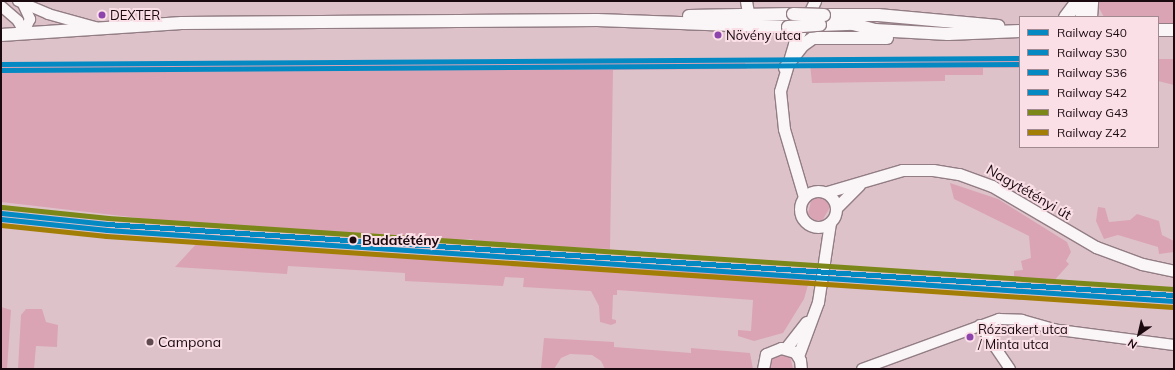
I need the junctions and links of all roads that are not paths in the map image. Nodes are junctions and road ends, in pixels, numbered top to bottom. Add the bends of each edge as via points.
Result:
1 (815, 1) edge
2 (1077, 1) edge
3 (20, 2) edge
4 (1, 6) edge
5 (1088, 6) edge
6 (748, 7) edge
7 (1066, 16) edge
8 (1083, 16) edge
9 (1099, 16) edge
10 (597, 20) junction
11 (822, 20) junction
12 (751, 26) junction
13 (95, 27) junction
14 (1019, 29) edge
15 (1019, 29) edge
16 (1159, 30) edge
17 (1174, 30) edge
18 (24, 32) junction
19 (948, 34) junction
20 (1, 35) edge
21 (786, 68) junction
22 (796, 167) junction
23 (864, 181) junction
24 (822, 191) junction
25 (804, 197) junction
26 (837, 207) junction
27 (830, 223) junction
28 (813, 226) junction
29 (824, 249) junction
30 (1174, 271) edge
31 (813, 312) junction
32 (980, 325) junction
33 (1174, 345) edge
34 (786, 348) junction
35 (798, 356) junction
36 (763, 369) edge
37 (802, 369) edge
38 (862, 369) edge
39 (1010, 369) edge

1 - 21 main road
2 - 7 highway
3 - 13 street via 48,14
3 - 18 street via 30,19
4 - 18 street via 18,21
5 - 8 highway
5 - 9 highway
6 - 10 main road
6 - 11 main road, bridge
6 - 12 main road
10 - 12 main road
10 - 13 main road via 182,23
11 - 12 main road, bridge via 788,28
11 - 14 main road via 899,16
11 - 19 main road via 875,30
13 - 18 main road
15 - 19 main road
16 - 17 main road
18 - 20 main road
19 - 21 main road via 918,39 819,37 803,45
21 - 22 main road via 780,103
22 - 24 main road
22 - 25 main road
23 - 24 main road, Nagytétényi út
23 - 26 main road, Nagytétényi út
23 - 30 main road, Nagytétényi út via 902,170 933,170 959,174 992,186 1096,247 1142,264
24 - 25 main road
24 - 26 main road
25 - 28 main road via 800,205 801,215
26 - 27 main road
27 - 28 main road
27 - 29 main road
28 - 29 main road
29 - 31 main road via 822,281
31 - 34 main road
31 - 35 main road
32 - 33 street via 1014,318 1056,330
32 - 38 street
32 - 39 street
34 - 35 main road
34 - 36 main road via 770,350 763,359
35 - 37 main road

